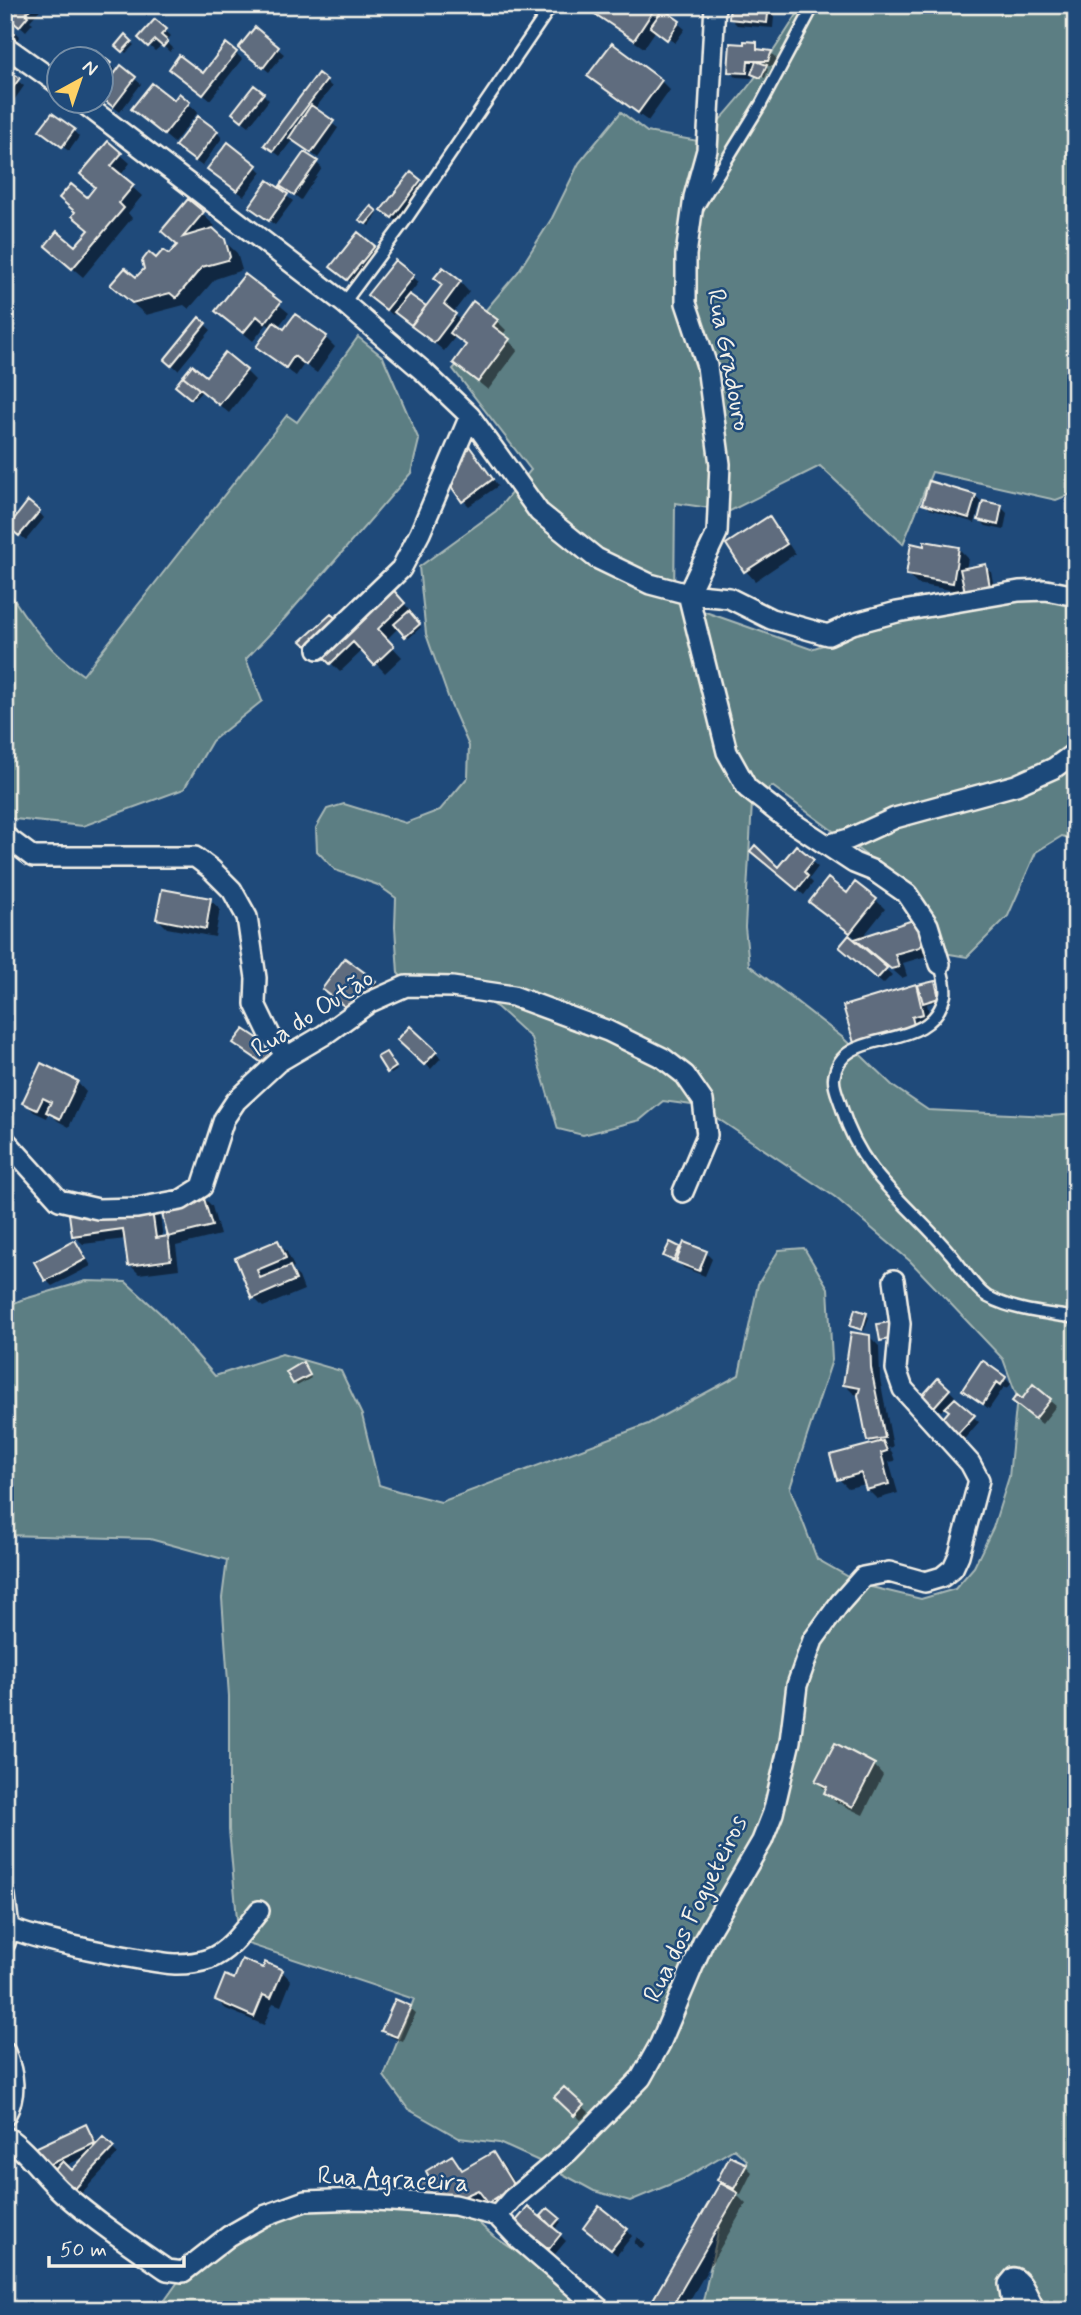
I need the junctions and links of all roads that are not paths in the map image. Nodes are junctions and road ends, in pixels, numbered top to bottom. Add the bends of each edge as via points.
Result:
1 (552, 5) edge
2 (715, 5) edge
3 (814, 5) edge
4 (5, 46) edge
5 (46, 75) edge
6 (100, 116) edge
7 (691, 218) junction
8 (344, 303) junction
9 (470, 416) junction
10 (688, 594) junction
11 (1076, 596) edge
12 (318, 649) dead end
13 (1076, 752) edge
14 (5, 836) edge
15 (827, 845) junction
16 (940, 964) joint
17 (287, 1056) junction
18 (5, 1140) edge
19 (683, 1192) dead end
20 (894, 1280) dead end
21 (1076, 1318) edge
22 (5, 1896) edge
23 (258, 1911) dead end
24 (7, 1932) edge
25 (5, 2052) edge
26 (5, 2116) edge
27 (5, 2136) edge
28 (497, 2216) junction
29 (601, 2310) edge
30 (1013, 2310) edge
31 (1035, 2310) edge

1 - 8 lane
2 - 7 street, Rua Gradouro via 707,150
3 - 7 lane via 761,104
4 - 5 street
6 - 8 street
7 - 10 street, Rua Gradouro via 686,303 707,366 720,464 717,533
8 - 9 street
9 - 10 street via 539,512 596,558 650,584
9 - 12 street via 401,569
10 - 11 street via 729,598 771,620 828,635 897,612 1019,591
10 - 15 street via 727,752 747,788
13 - 15 street via 1016,785 895,818
14 - 17 street via 33,857 195,857 211,869 232,890 247,917 255,1004
15 - 16 street via 907,894 928,925
16 - 21 lane via 946,993 938,1011 922,1028 859,1046 838,1062 834,1081 848,1127 864,1159 889,1190 985,1296 1014,1308
17 - 18 street, Rua do Outão via 236,1101 224,1119 202,1187 181,1200 98,1209 59,1200
17 - 19 street, Rua do Outão via 370,1002 406,986 513,996 608,1031 663,1058 685,1075 703,1101 707,1135
20 - 28 street, Rua dos Fogueteiros via 900,1324 896,1368 904,1389 970,1463 979,1480 959,1555 942,1577 925,1582 889,1572 863,1577 813,1640 797,1685 790,1741 766,1832 704,1940 660,2044 641,2078
22 - 24 street
23 - 24 street via 236,1940 210,1959 177,1964
25 - 26 street via 14,2087
27 - 28 street, Rua Agraceira via 73,2202 167,2270 183,2272 229,2236 264,2216 305,2201 455,2204
28 - 29 street, Rua Agraceira
30 - 31 street via 1009,2284 1014,2278

